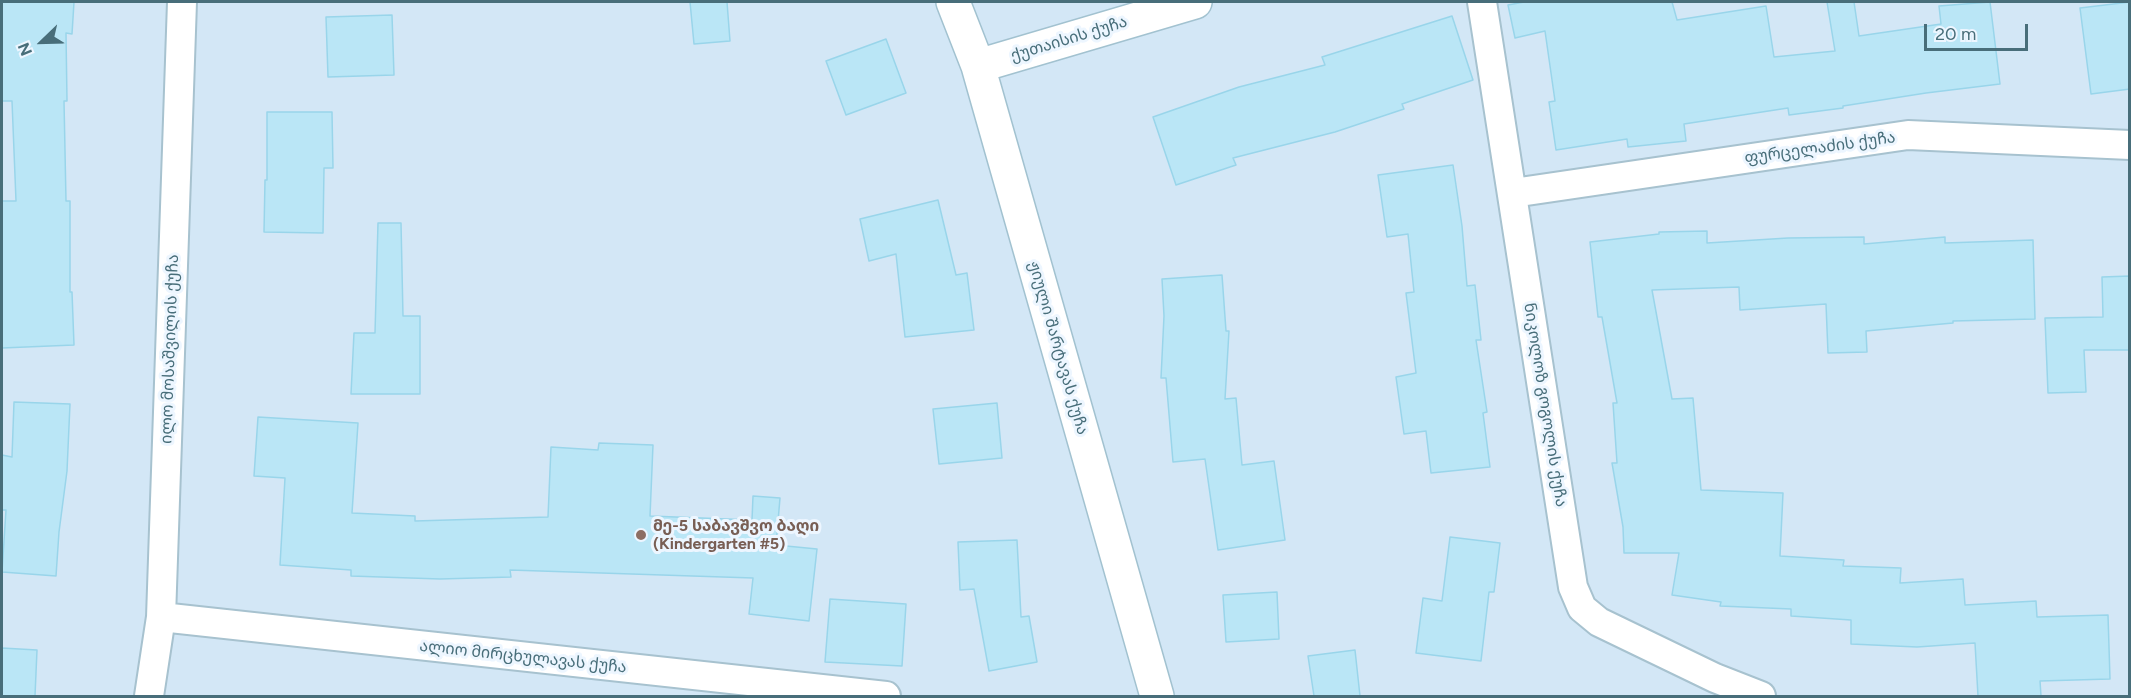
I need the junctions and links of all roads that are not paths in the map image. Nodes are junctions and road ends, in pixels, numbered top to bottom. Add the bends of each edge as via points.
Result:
1 (182, 2) edge
2 (953, 2) edge
3 (1195, 2) edge
4 (1482, 2) edge
5 (978, 66) junction
6 (2130, 145) edge
7 (1513, 193) junction
8 (161, 617) junction
9 (149, 696) edge
10 (886, 696) edge
11 (1158, 696) edge
12 (1761, 696) edge

1 - 8 street, ილო მოსაშვილის ქუჩა
2 - 5 street, ჟიული შარტავას ქუჩა
3 - 5 street, ქუთაისის ქუჩა
4 - 7 street, ნიკოლოზ გოგოლის ქუჩა
5 - 11 street, ჟიული შარტავას ქუჩა
6 - 7 street, ფურცელაძის ქუჩა via 1908,135
7 - 12 street, ნიკოლოზ გოგოლის ქუჩა via 1573,587 1582,608 1599,622
8 - 9 street, ილო მოსაშვილის ქუჩა
8 - 10 street, ალიო მირცხულავას ქუჩა

